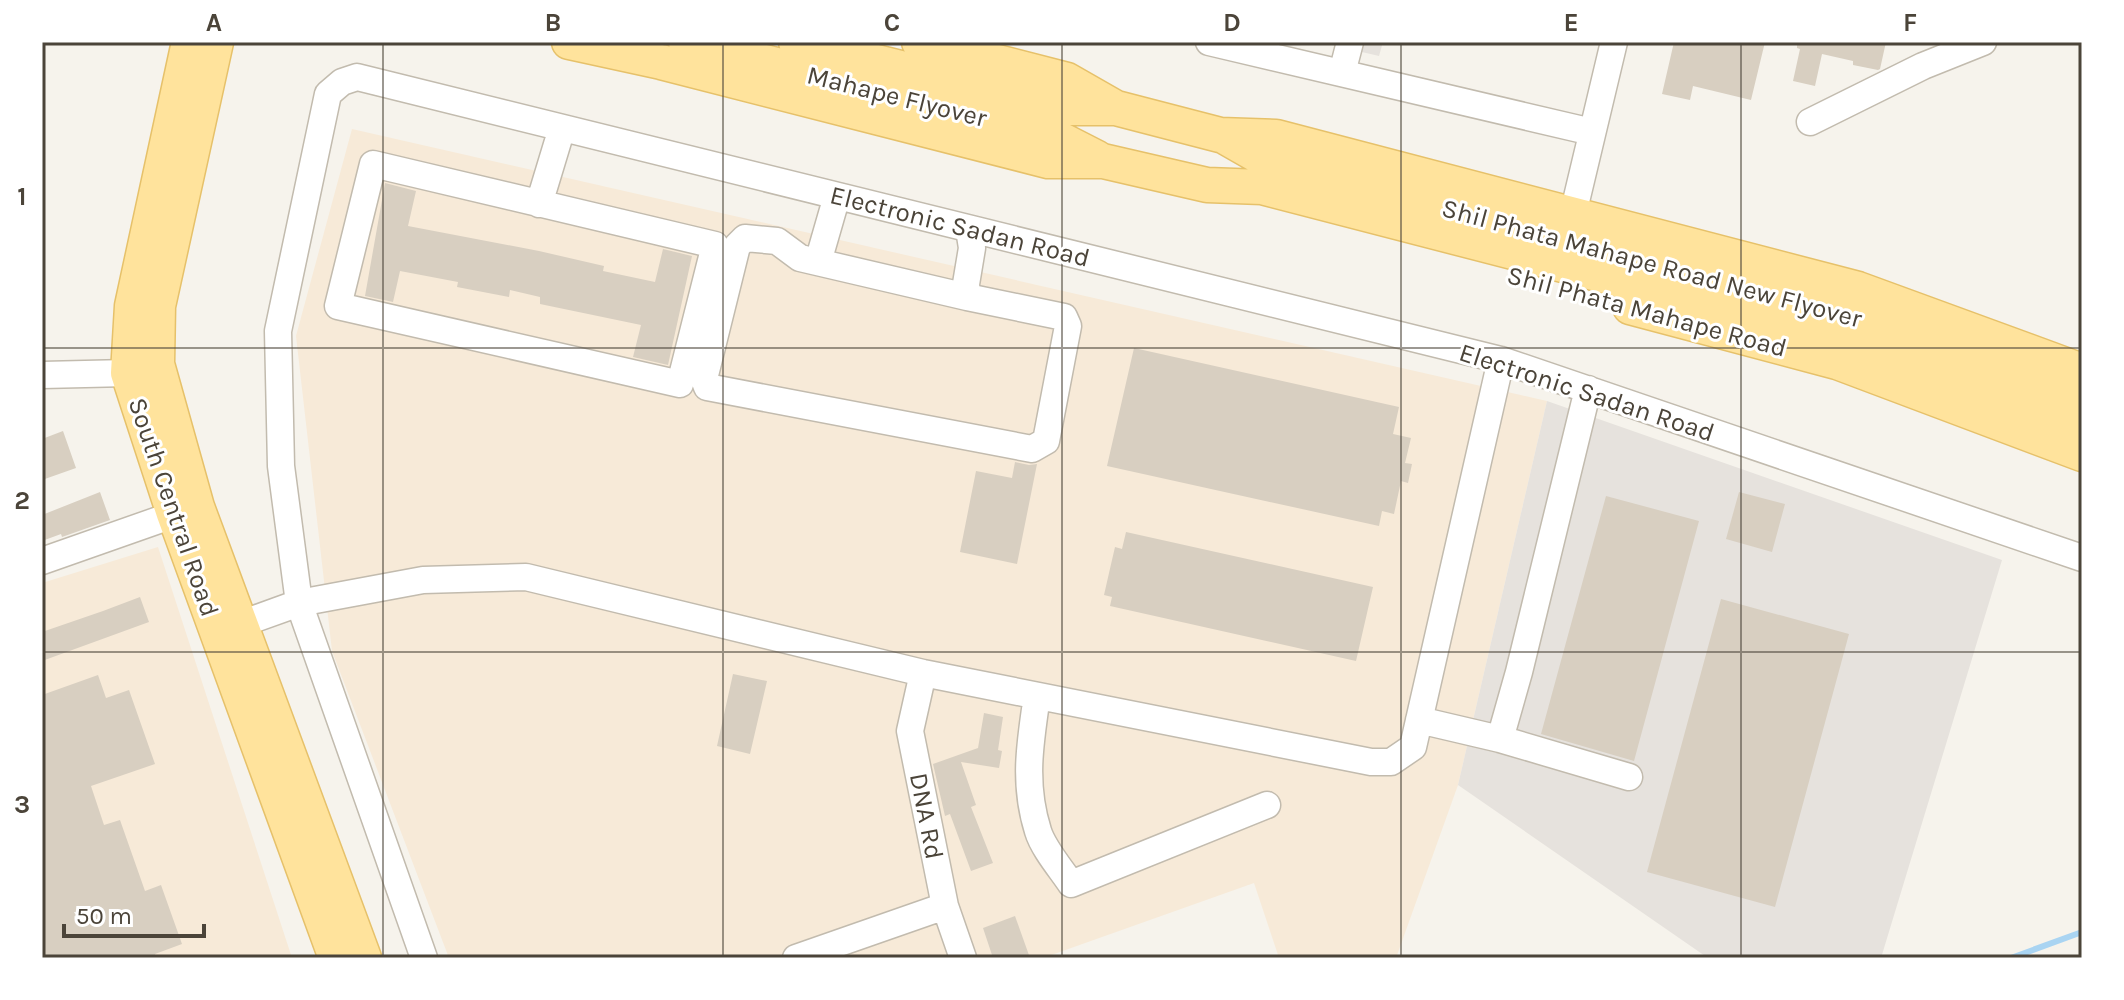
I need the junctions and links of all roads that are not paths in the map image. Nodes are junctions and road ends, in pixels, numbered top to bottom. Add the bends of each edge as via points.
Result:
1 (189, 42) edge
2 (216, 42) edge
3 (569, 42) edge
4 (686, 42) edge
5 (796, 42) edge
6 (919, 42) edge
7 (1209, 42) edge
8 (1350, 42) edge
9 (1614, 42) edge
10 (1983, 42) edge
11 (1926, 54) edge
12 (1342, 73) junction
13 (1116, 108) junction
14 (1057, 122) junction
15 (1810, 122) dead end
16 (562, 128) junction
17 (1592, 132) junction
18 (1220, 135) junction
19 (1103, 161) junction
20 (1266, 174) junction
21 (1207, 185) junction
22 (837, 196) junction
23 (539, 204) junction
24 (1573, 214) junction
25 (969, 229) junction
26 (818, 262) junction
27 (967, 297) junction
28 (1501, 360) junction
29 (142, 368) junction
30 (2082, 371) edge
31 (42, 375) edge
32 (1588, 389) junction
33 (2082, 397) edge
34 (2082, 425) edge
35 (2082, 454) edge
36 (186, 511) junction
37 (2082, 558) edge
38 (42, 561) edge
39 (299, 603) junction
40 (229, 628) junction
41 (923, 673) junction
42 (1037, 696) junction
43 (1419, 720) junction
44 (1500, 739) junction
45 (1629, 777) dead end
46 (1267, 805) dead end
47 (945, 906) junction
48 (336, 958) edge
49 (364, 958) edge
50 (424, 958) edge
51 (796, 958) edge
52 (963, 958) edge

1 - 29 main road, South Central Road via 132,306
2 - 29 main road, South Central Road
3 - 19 main road via 1048,161
4 - 14 main road, Mahape Flyover
5 - 14 main road, Mahape Flyover
6 - 13 main road via 1067,80
7 - 12 street
8 - 12 street
9 - 17 street
10 - 11 street
11 - 15 street
12 - 17 street
13 - 14 main road, Mahape Flyover
13 - 18 main road
14 - 19 main road, Mahape Flyover
16 - 22 street, Electronic Sadan Road
16 - 23 street
16 - 39 street, Electronic Sadan Road via 357,77 328,94 278,331 281,466
17 - 24 street
18 - 20 main road, Shil Phata Mahape Road New Flyover
18 - 24 main road via 1276,137
19 - 21 main road
20 - 21 main road, Shil Phata Mahape Road New Flyover
20 - 33 main road, Shil Phata Mahape Road New Flyover via 1851,314
20 - 34 main road, Shil Phata Mahape Road New Flyover via 1844,338
21 - 35 main road, Shil Phata Mahape Road via 1256,208 1837,362
22 - 25 street, Electronic Sadan Road
22 - 26 street
23 - 23 street via 373,164 338,306 680,384 715,245
24 - 30 main road via 1858,289
25 - 27 street
25 - 28 street, Electronic Sadan Road
26 - 27 street
26 - 27 street via 800,258 777,241 745,238 737,246 704,379 707,387 1032,449 1046,441 1068,326 1064,317
28 - 32 street, Electronic Sadan Road
28 - 43 street
29 - 31 street
29 - 36 main road, South Central Road
32 - 37 street, Electronic Sadan Road
32 - 44 street
36 - 38 street
36 - 40 main road, South Central Road
39 - 40 street
39 - 41 street via 423,580 526,577
39 - 50 street, Electronic Sadan Road
40 - 48 main road, South Central Road
40 - 49 main road, South Central Road
41 - 42 street
41 - 47 street, DNA Rd via 910,731
42 - 43 street via 1371,762 1391,762 1413,747
42 - 46 street via 1028,776 1039,833 1071,884
43 - 44 street
44 - 45 street
47 - 51 street
47 - 52 street, DNA Rd

